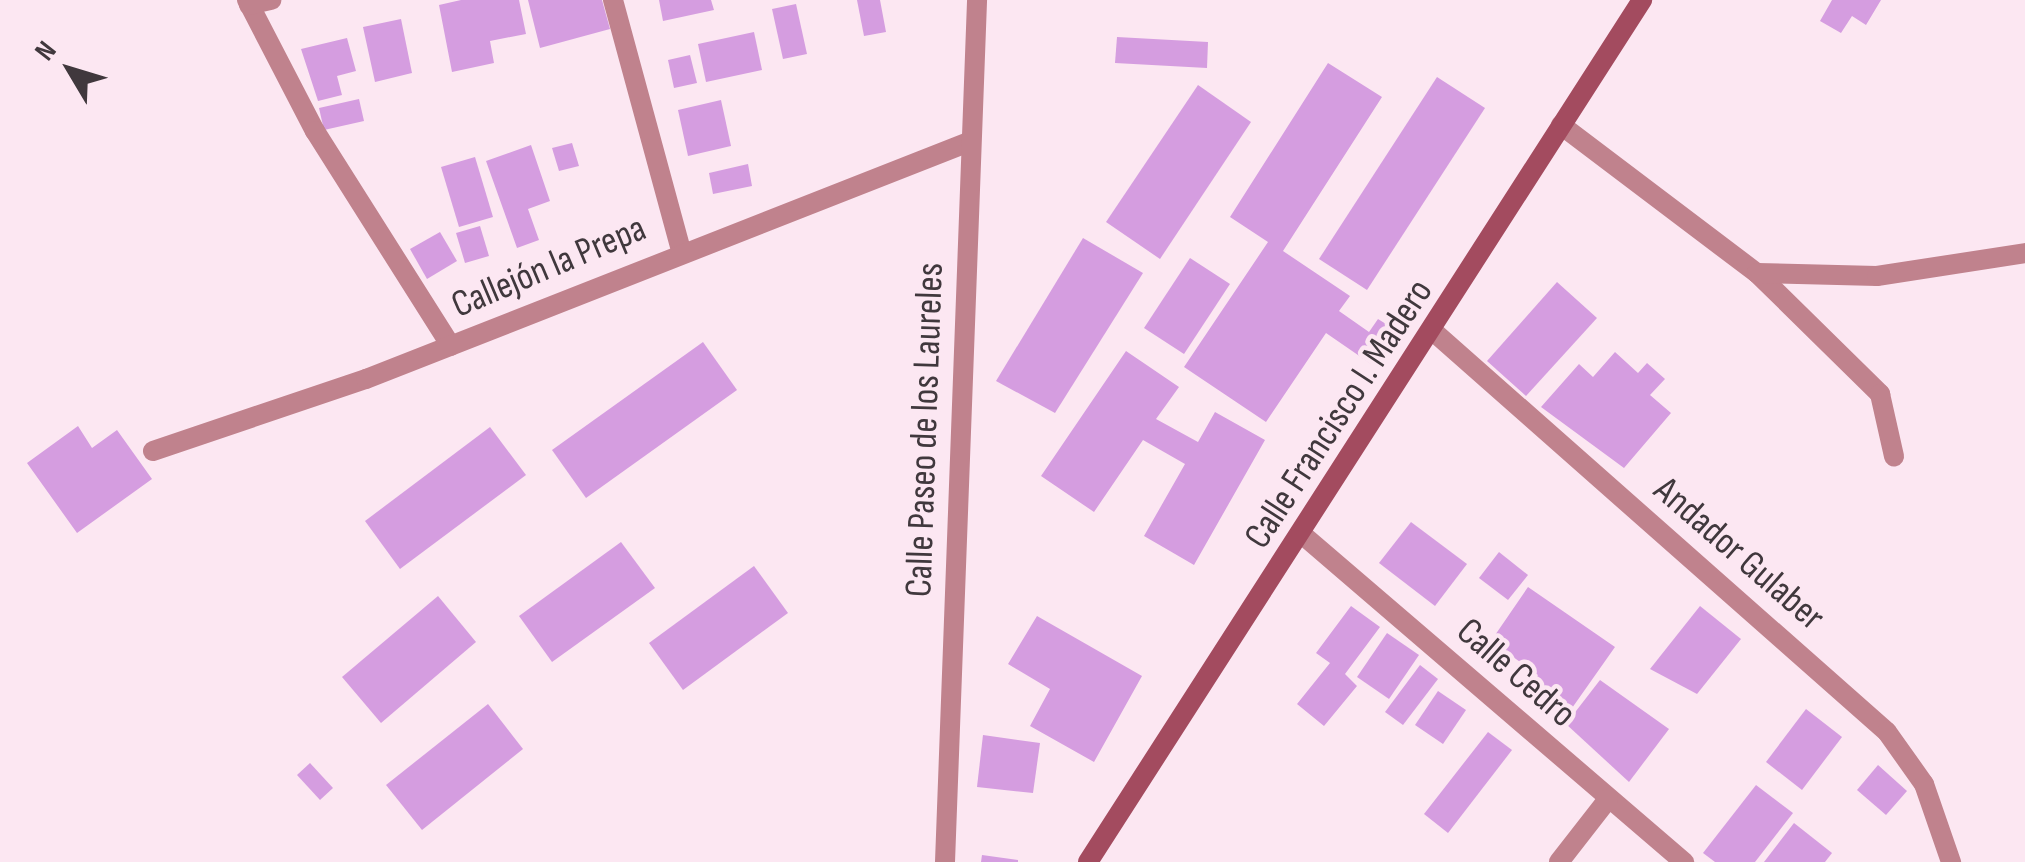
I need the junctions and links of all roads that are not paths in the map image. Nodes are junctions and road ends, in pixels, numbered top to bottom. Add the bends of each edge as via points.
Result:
1 (271, 0) edge
2 (613, 0) edge
3 (977, 0) edge
4 (1642, 0) edge
5 (248, 2) edge
6 (1561, 125) junction
7 (969, 142) junction
8 (681, 250) junction
9 (2025, 253) edge
10 (1756, 273) junction
11 (1434, 332) junction
12 (451, 346) junction
13 (153, 451) dead end
14 (1894, 456) dead end
15 (1304, 536) junction
16 (1608, 800) junction
17 (945, 862) edge
18 (1088, 862) edge
19 (1559, 862) edge
20 (1684, 862) edge
21 (1951, 862) edge

1 - 5 street
2 - 8 street
3 - 7 street, Calle Paseo de los Laureles
4 - 6 main road, Calle Francisco I. Madero
5 - 12 street via 325,147
6 - 10 street
6 - 11 main road, Calle Francisco I. Madero
7 - 8 street, Callejón la Prepa
7 - 17 street, Calle Paseo de los Laureles
8 - 12 street, Callejón la Prepa
9 - 10 street via 1877,276
10 - 14 street via 1880,394
11 - 15 main road, Calle Francisco I. Madero
11 - 21 street, Andador Gulaber via 1887,732 1924,784
12 - 13 street, Callejón la Prepa
15 - 16 street, Calle Cedro
15 - 18 main road, Calle Francisco I. Madero
16 - 19 street
16 - 20 street, Calle Cedro

